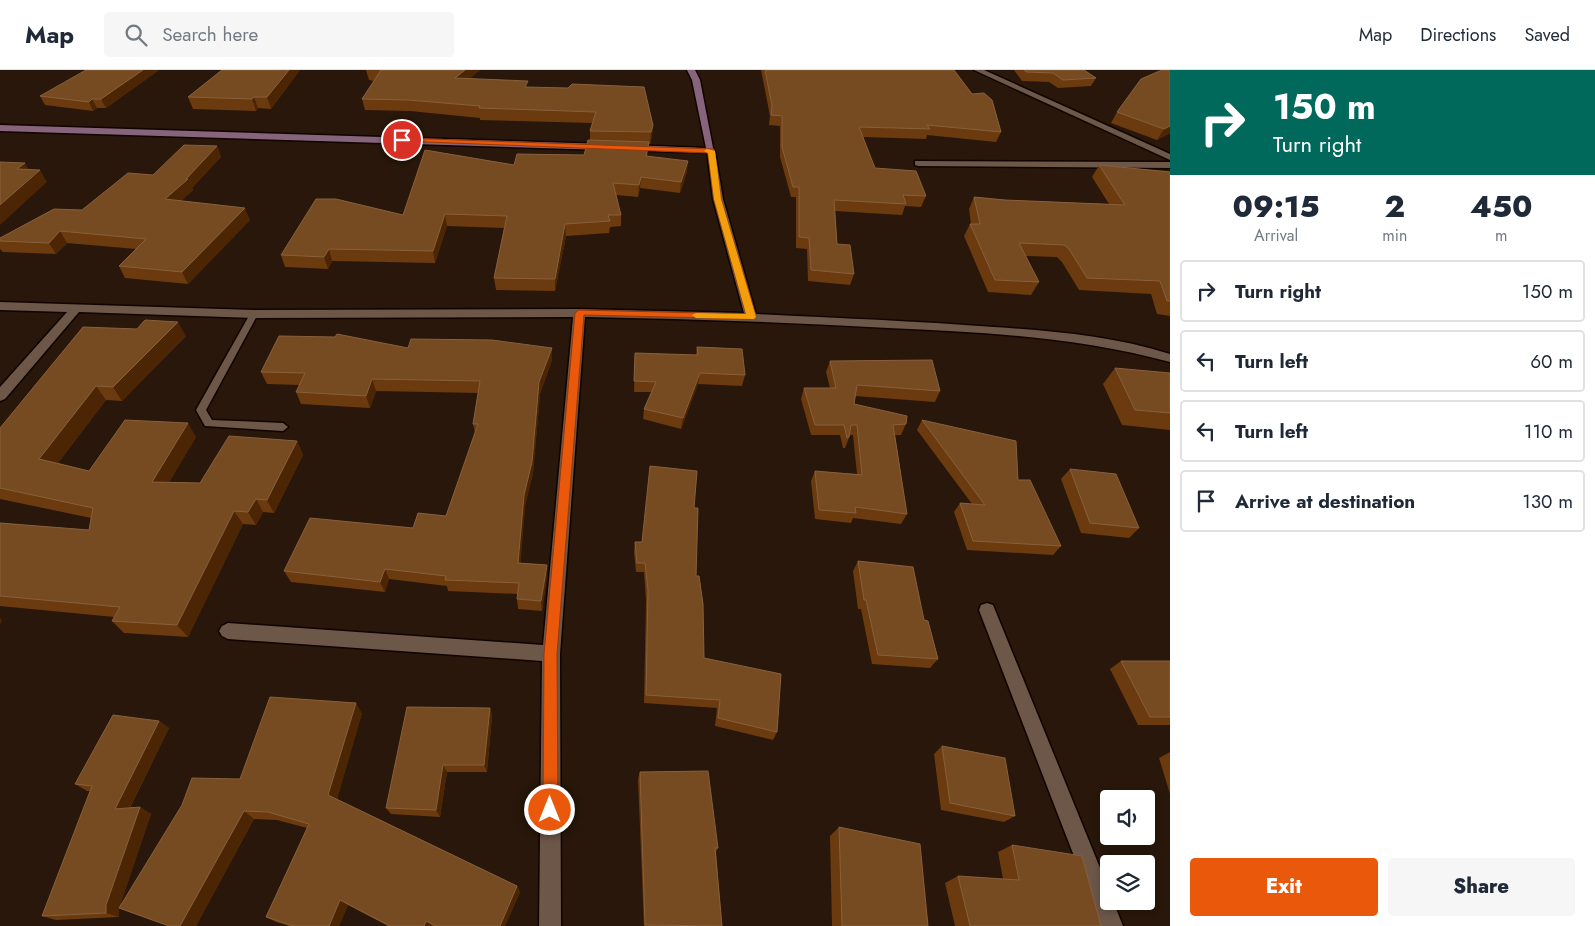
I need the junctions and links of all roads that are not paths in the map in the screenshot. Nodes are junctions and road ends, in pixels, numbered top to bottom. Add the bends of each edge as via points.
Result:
1 (691, 70) edge
2 (978, 70) edge
3 (0, 128) edge
4 (711, 151) junction
5 (1170, 157) edge
6 (918, 163) dead end
7 (1170, 166) edge
8 (0, 306) edge
9 (77, 307) junction
10 (579, 313) junction
11 (254, 314) junction
12 (751, 317) junction
13 (1170, 358) edge
14 (0, 396) edge
15 (283, 427) dead end
16 (987, 610) dead end
17 (228, 632) dead end
18 (551, 654) junction
19 (550, 926) edge
20 (1112, 926) edge

1 - 4 street
2 - 5 street
3 - 4 street
4 - 12 street via 718,199
6 - 7 street
8 - 9 street
9 - 11 street
9 - 14 street
10 - 11 street
10 - 12 street
10 - 18 street
11 - 15 lane via 201,410 209,423
12 - 13 street via 1064,336 1144,350
16 - 20 street
17 - 18 street
18 - 19 street

